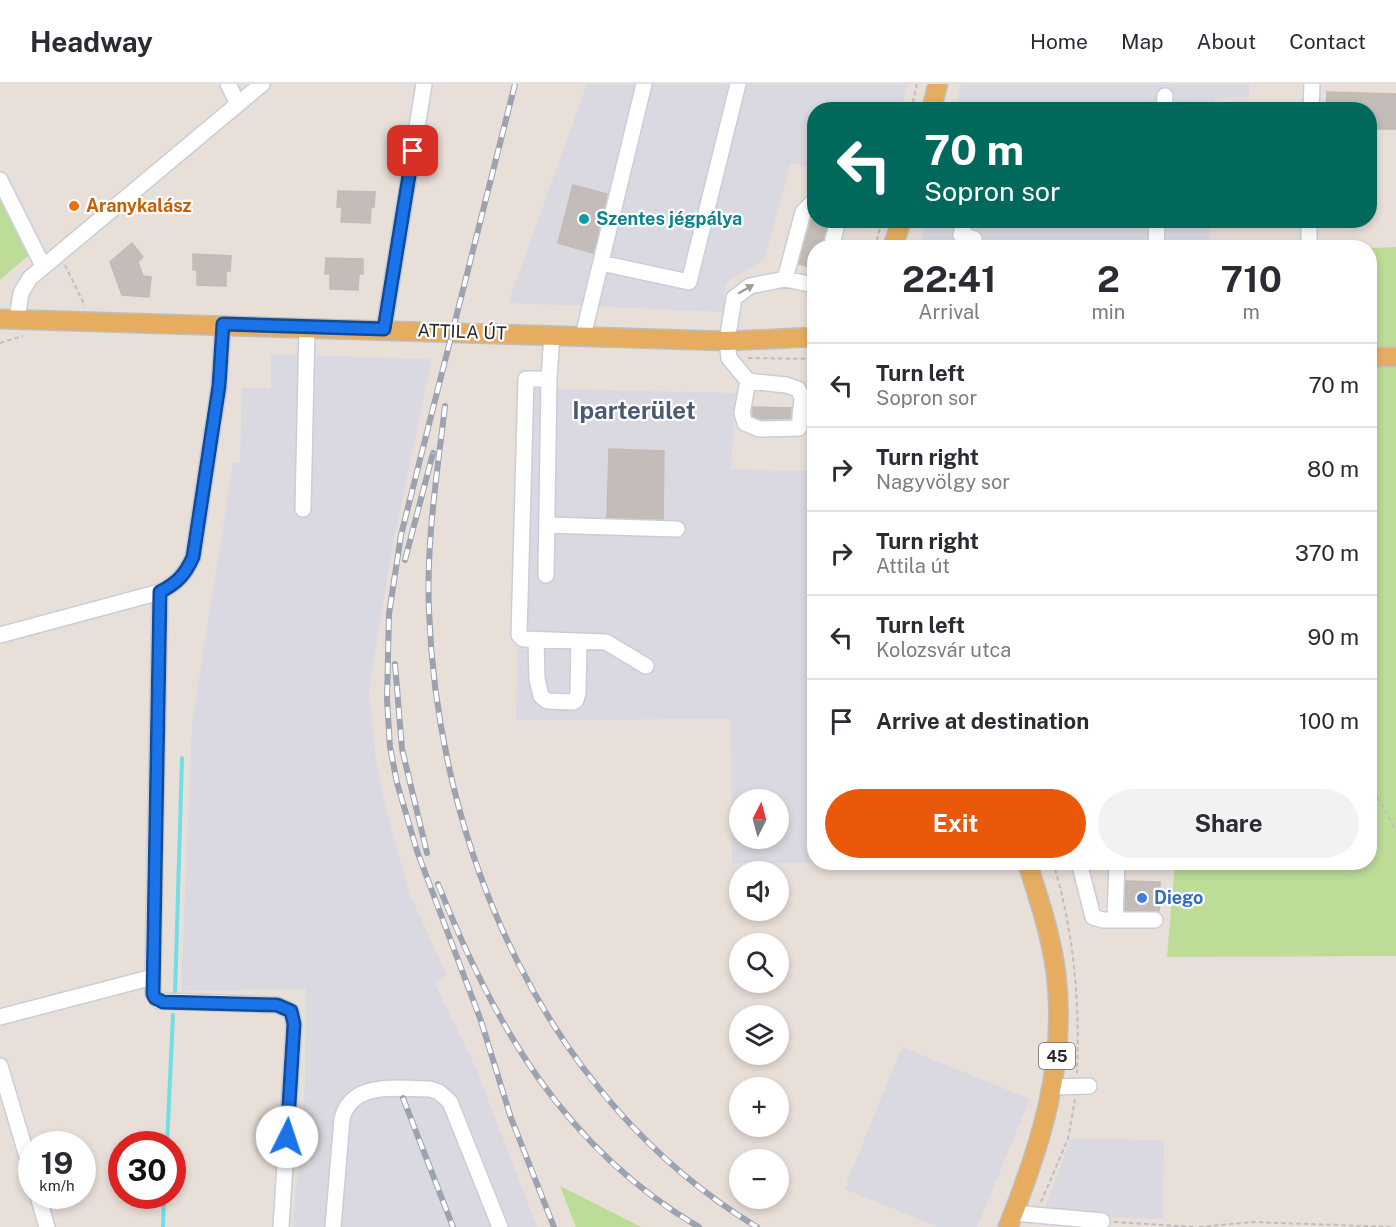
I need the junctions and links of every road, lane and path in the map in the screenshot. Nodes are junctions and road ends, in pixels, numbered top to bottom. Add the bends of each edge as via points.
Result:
1 (228, 84) edge
2 (262, 84) edge
3 (424, 84) edge
4 (644, 84) edge
5 (738, 84) edge
6 (917, 84) edge
7 (938, 84) edge
8 (1312, 84) edge
9 (913, 102) edge
10 (933, 102) edge
11 (1311, 102) edge
12 (238, 104) junction
13 (0, 180) edge
14 (807, 208) edge
15 (59, 253) junction
16 (601, 263) junction
17 (43, 266) junction
18 (785, 279) junction
19 (807, 284) edge
20 (8, 319) edge
21 (90, 320) junction
22 (223, 324) junction
23 (307, 327) junction
24 (384, 329) junction
25 (552, 335) junction
26 (583, 336) junction
27 (807, 338) edge
28 (727, 340) junction
29 (807, 348) edge
30 (1377, 357) edge
31 (1396, 357) edge
32 (549, 379) junction
33 (748, 381) junction
34 (303, 509) dead end
35 (547, 525) junction
36 (676, 529) dead end
37 (546, 575) dead end
38 (160, 592) junction
39 (0, 635) edge
40 (536, 640) junction
41 (579, 641) junction
42 (646, 666) dead end
43 (1377, 796) edge
44 (1396, 830) edge
45 (1030, 870) edge
46 (1080, 870) edge
47 (1117, 870) edge
48 (1115, 919) junction
49 (1155, 920) dead end
50 (153, 977) junction
51 (0, 1017) edge
52 (0, 1066) edge
53 (1089, 1086) dead end
54 (1053, 1087) junction
55 (19, 1131) edge
56 (42, 1209) edge
57 (1011, 1220) edge
58 (1102, 1221) joint
59 (47, 1227) edge
60 (281, 1227) edge
61 (333, 1227) edge
62 (500, 1227) edge
63 (1198, 1227) edge
64 (1394, 1227) edge

1 - 12 street
2 - 12 street
3 - 24 street
4 - 16 street
5 - 16 street via 689,282
6 - 9 path
7 - 10 main road
8 - 11 street
12 - 15 street
13 - 17 street
14 - 18 street
15 - 17 street
15 - 21 path
16 - 26 street
17 - 20 street via 25,286
18 - 19 street
28 -> 18 street via 737,294 761,282
20 - 21 main road, ATTILA ÚT
21 - 22 main road, ATTILA ÚT
22 - 23 main road, ATTILA ÚT
22 - 38 street via 219,386 193,557 185,574
23 - 24 main road, ATTILA ÚT
23 - 34 street
24 - 25 main road, ATTILA ÚT
25 - 26 main road, ATTILA ÚT
25 - 32 street
26 - 28 main road, ATTILA ÚT
27 - 28 main road, ATTILA ÚT
28 - 29 main road, ATTILA ÚT
28 - 33 street via 729,358
30 - 31 main road
32 - 35 street
32 - 40 street via 526,379 518,631 523,639
33 - 33 street via 798,389 802,398 799,428 759,429 746,423 742,413
35 - 36 street
35 - 37 street
38 - 39 street
38 - 50 street
40 - 41 street
40 - 41 street via 541,696 547,701 563,702 573,702 578,697
41 - 42 street via 611,643
43 - 44 path
45 - 54 main road, 45 via 1056,974 1058,1037
46 - 48 street via 1093,917
47 - 48 street
48 - 49 street
50 - 51 street
50 - 60 street via 153,994 159,1001 298,1009
52 - 55 street
53 - 54 street
54 - 57 main road, 45 via 1036,1154
56 - 59 street
57 - 58 street
58 - 63 path
61 - 62 street via 342,1119 348,1103 371,1090 430,1089 450,1101
63 - 64 path via 1254,1222

